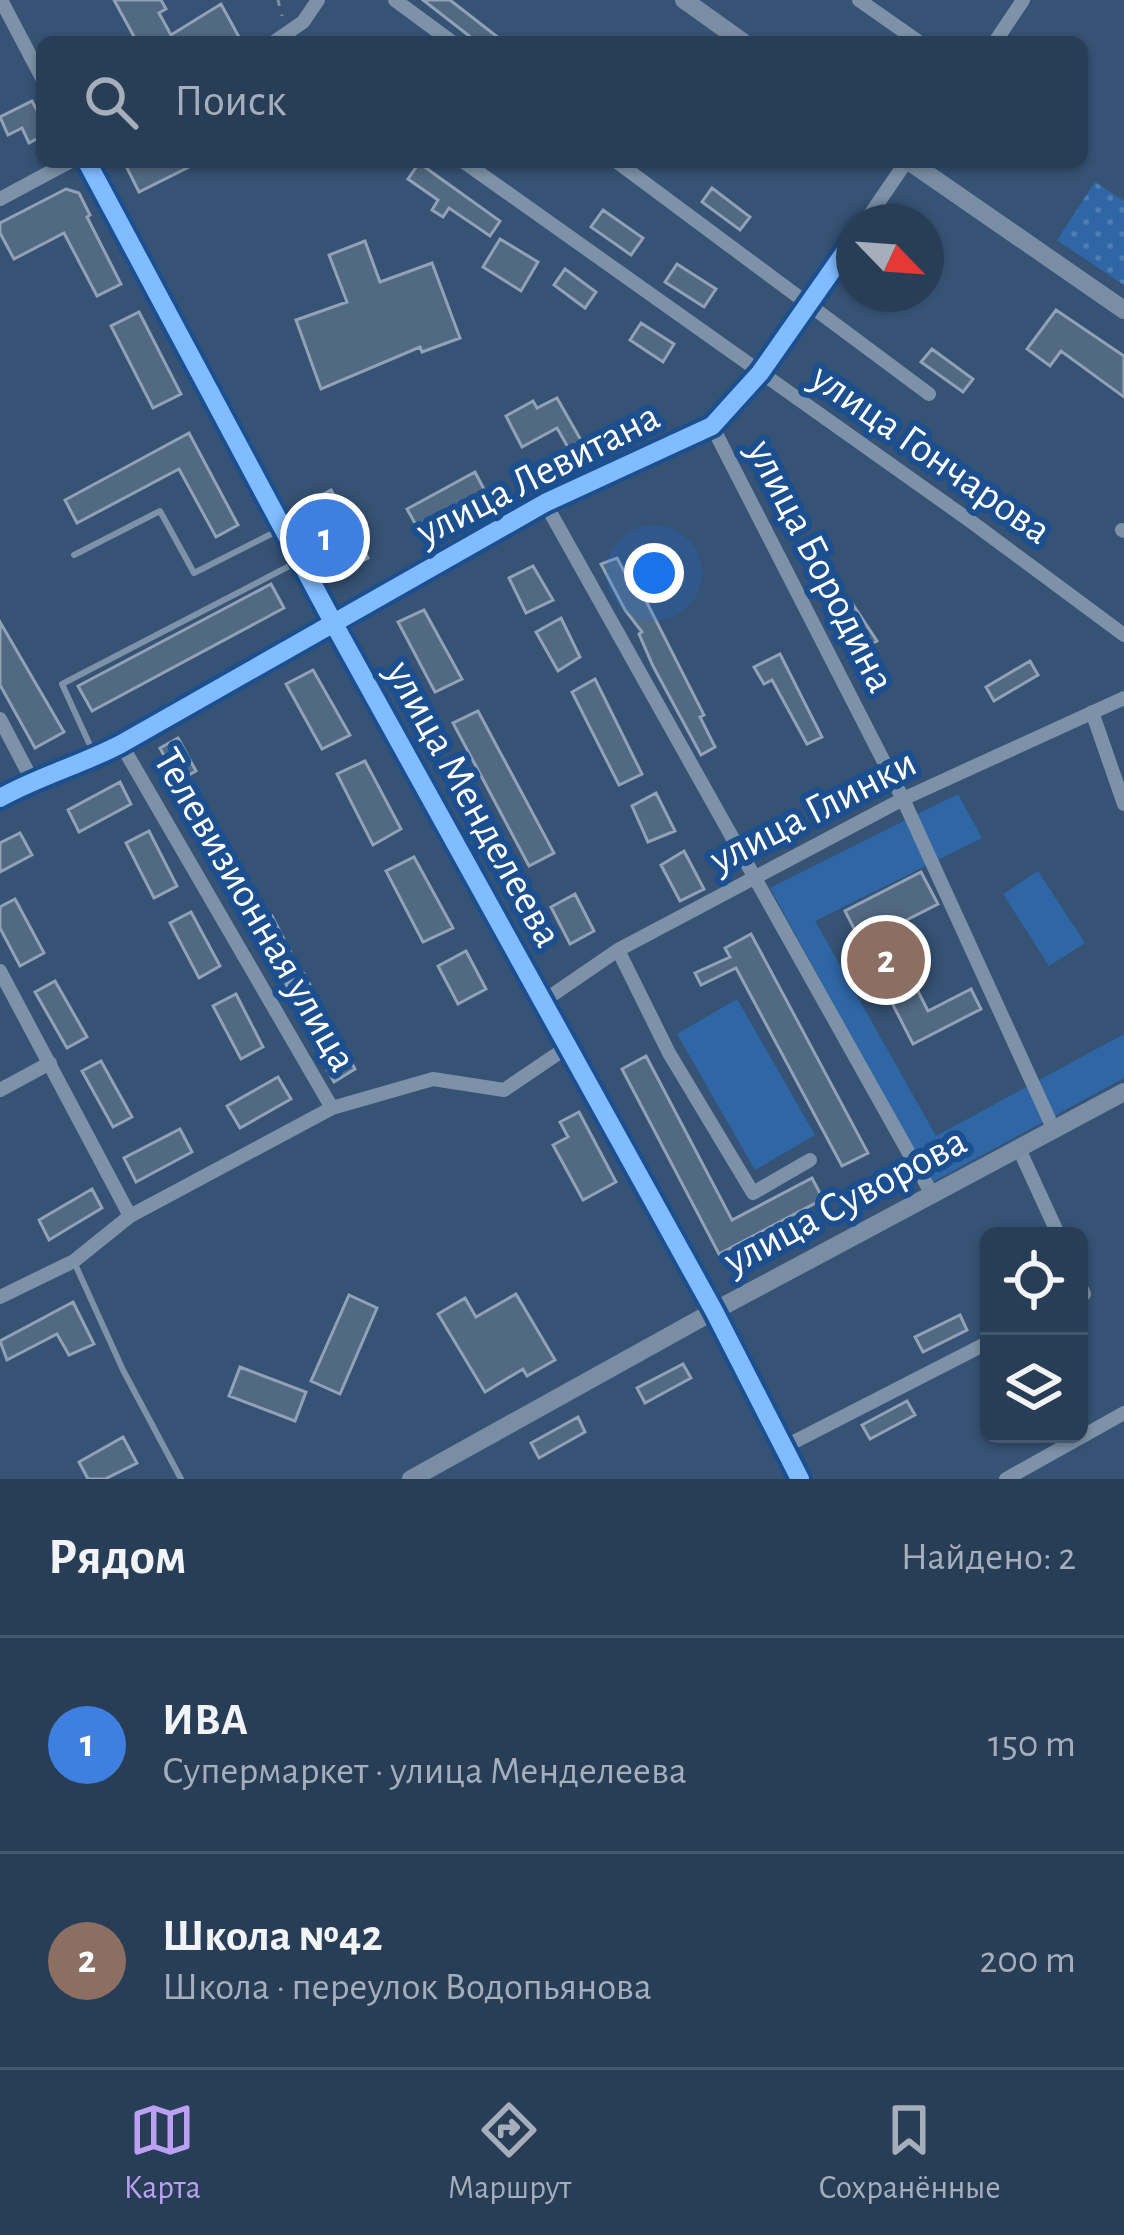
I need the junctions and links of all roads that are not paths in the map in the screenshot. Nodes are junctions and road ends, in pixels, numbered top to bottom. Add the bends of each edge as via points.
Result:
1 (2, 0) edge
2 (318, 0) edge
3 (394, 0) edge
4 (684, 0) edge
5 (859, 0) edge
6 (1023, 0) edge
7 (289, 36) edge
8 (444, 36) edge
9 (735, 36) edge
10 (910, 36) edge
11 (999, 36) edge
12 (36, 66) edge
13 (58, 168) edge
14 (90, 168) edge
15 (472, 168) edge
16 (625, 168) edge
17 (904, 168) edge
18 (917, 168) edge
19 (0, 199) edge
20 (878, 204) edge
21 (836, 266) edge
22 (811, 303) junction
23 (1124, 310) edge
24 (760, 373) junction
25 (929, 394) dead end
26 (712, 426) junction
27 (544, 503) junction
28 (283, 528) junction
29 (74, 555) dead end
30 (303, 560) junction
31 (334, 624) junction
32 (1124, 635) edge
33 (1124, 698) edge
34 (1092, 712) junction
35 (0, 719) edge
36 (121, 744) junction
37 (96, 758) junction
38 (32, 780) junction
39 (0, 798) edge
40 (903, 800) junction
41 (1124, 804) edge
42 (754, 877) junction
43 (618, 950) junction
44 (0, 970) edge
45 (542, 1002) junction
46 (566, 1048) junction
47 (50, 1064) junction
48 (0, 1090) edge
49 (1124, 1091) edge
50 (332, 1108) junction
51 (1054, 1130) junction
52 (1019, 1149) junction
53 (811, 1160) dead end
54 (933, 1196) junction
55 (130, 1216) junction
56 (1055, 1227) edge
57 (74, 1261) junction
58 (0, 1297) edge
59 (714, 1311) junction
60 (980, 1347) edge
61 (1124, 1413) edge
62 (784, 1447) junction
63 (793, 1476) edge
64 (1012, 1478) edge
65 (181, 1479) edge
66 (411, 1479) edge

1 - 12 street
2 - 7 street
3 - 8 street
4 - 9 street
5 - 10 street
6 - 11 street
13 - 19 street
14 - 28 street, улица Менделеева
15 - 24 street, улица Гончарова
16 - 22 street
17 - 20 street
18 - 23 street
21 - 22 street, улица Левитана
22 - 24 street, улица Левитана
22 - 25 street
24 - 26 street, улица Левитана
24 - 32 street, улица Гончарова
26 - 27 street, улица Левитана
26 - 40 street, улица Бородина
27 - 31 street, улица Левитана
27 - 42 street
28 - 29 lane via 194,573 160,511
28 - 30 street, улица Менделеева
30 - 31 street, улица Менделеева
30 - 37 lane via 62,684
31 - 36 street, улица Левитана
31 - 45 street, улица Менделеева
33 - 34 street, улица Глинки
34 - 40 street, улица Глинки
34 - 41 street
35 - 38 street
36 - 37 street, улица Левитана
36 - 50 street, Телевизионная улица
37 - 38 street, улица Левитана
38 - 39 street, улица Левитана
40 - 42 street, улица Глинки
40 - 51 street, улица Бородина
42 - 43 street, улица Глинки
42 - 54 street
43 - 45 street, улица Глинки
43 - 53 street via 753,1193
44 - 47 street
45 - 46 street, улица Менделеева
46 - 50 street via 504,1090 433,1079
46 - 59 street, улица Менделеева
47 - 48 street
47 - 55 street
49 - 51 street, улица Суворова
50 - 55 street
51 - 52 street, улица Суворова
52 - 54 street, улица Суворова
52 - 56 street
54 - 59 street, улица Суворова
55 - 57 street
57 - 58 street
57 - 65 lane
59 - 62 street, улица Менделеева
59 - 66 street, улица Суворова
60 - 62 street
61 - 64 street
62 - 63 street, улица Менделеева

